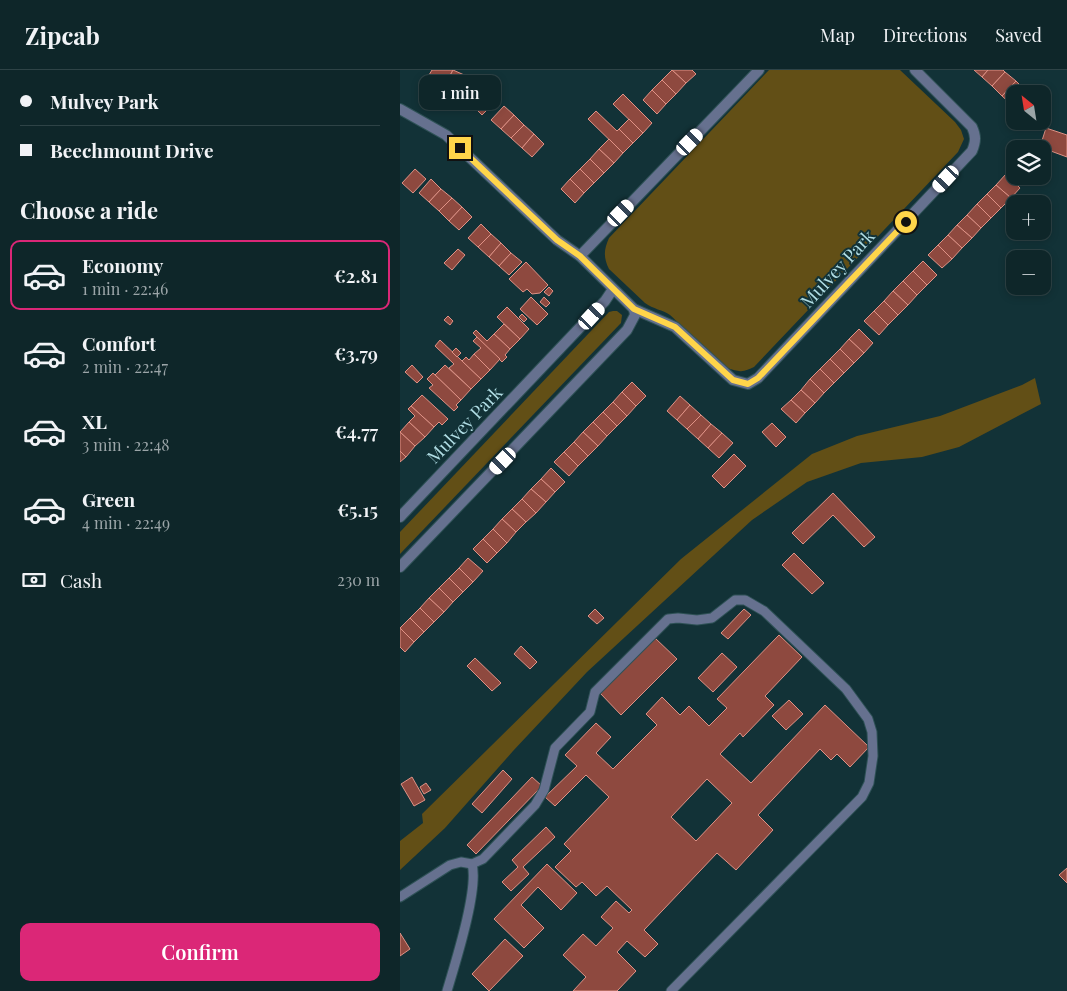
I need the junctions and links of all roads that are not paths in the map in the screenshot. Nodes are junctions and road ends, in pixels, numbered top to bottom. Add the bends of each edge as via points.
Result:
1 (759, 70) edge
2 (914, 70) edge
3 (400, 109) edge
4 (580, 256) junction
5 (613, 290) junction
6 (634, 309) junction
7 (400, 517) edge
8 (400, 567) edge
9 (472, 864) junction
10 (400, 897) edge
11 (447, 991) edge
12 (671, 991) edge

1 - 4 street
2 - 6 street, Mulvey Park via 972,127 976,135 972,151 758,378 748,384 733,380 675,327
3 - 4 street, Mulvey Park via 446,135 557,240
4 - 5 street, Mulvey Park
5 - 6 street, Mulvey Park
5 - 7 street, Mulvey Park
6 - 8 street via 635,316 627,330
9 - 10 lane via 450,865
9 - 11 lane via 471,895
9 - 12 lane via 484,859 535,806 544,790 555,748 590,712 595,692 668,619 712,618 735,600 745,600 764,611 846,689 868,720 873,756 870,783 862,797

